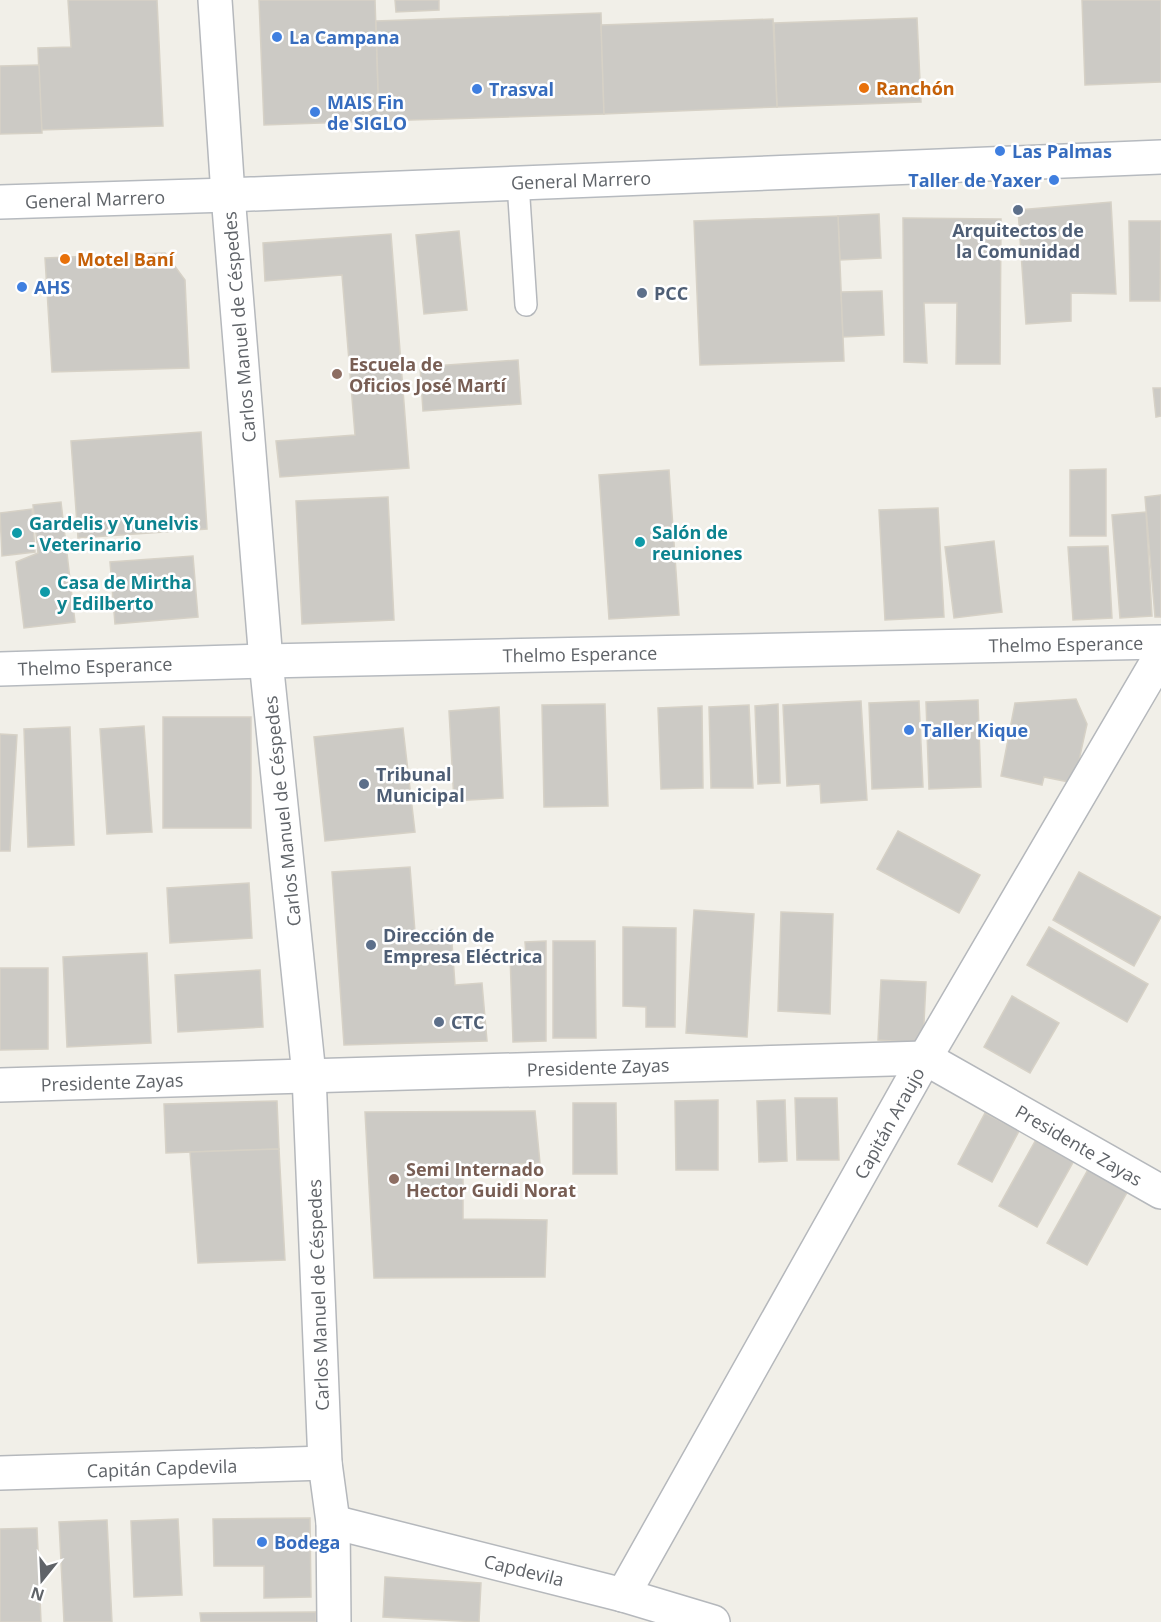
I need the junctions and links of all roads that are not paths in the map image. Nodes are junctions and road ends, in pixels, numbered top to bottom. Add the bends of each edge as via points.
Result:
1 (215, 0) edge
2 (1161, 157) edge
3 (519, 183) junction
4 (228, 195) junction
5 (0, 202) edge
6 (526, 305) dead end
7 (1161, 642) edge
8 (1161, 656) edge
9 (266, 661) junction
10 (0, 669) edge
11 (926, 1058) junction
12 (309, 1075) junction
13 (0, 1085) edge
14 (1161, 1191) edge
15 (325, 1463) junction
16 (0, 1473) edge
17 (333, 1522) junction
18 (623, 1595) junction
19 (334, 1622) edge
20 (713, 1622) edge

1 - 4 street, Carlos Manuel de Céspedes
2 - 3 street, General Marrero
3 - 4 street, General Marrero
3 - 6 lane
4 - 5 street, General Marrero
4 - 9 street, Carlos Manuel de Céspedes
7 - 9 street, Thelmo Esperance
8 - 11 street, Capitán Araujo
9 - 10 street, Thelmo Esperance
9 - 12 street, Carlos Manuel de Céspedes
11 - 12 street, Presidente Zayas
11 - 14 street, Presidente Zayas
11 - 18 street, Capitán Araujo
12 - 13 street, Presidente Zayas
12 - 15 street, Carlos Manuel de Céspedes
15 - 16 street, Capitán Capdevila
15 - 17 street, Carlos Manuel de Céspedes
17 - 18 street, Capdevila
17 - 19 street, Carlos Manuel de Céspedes
18 - 20 street, Capdevila

